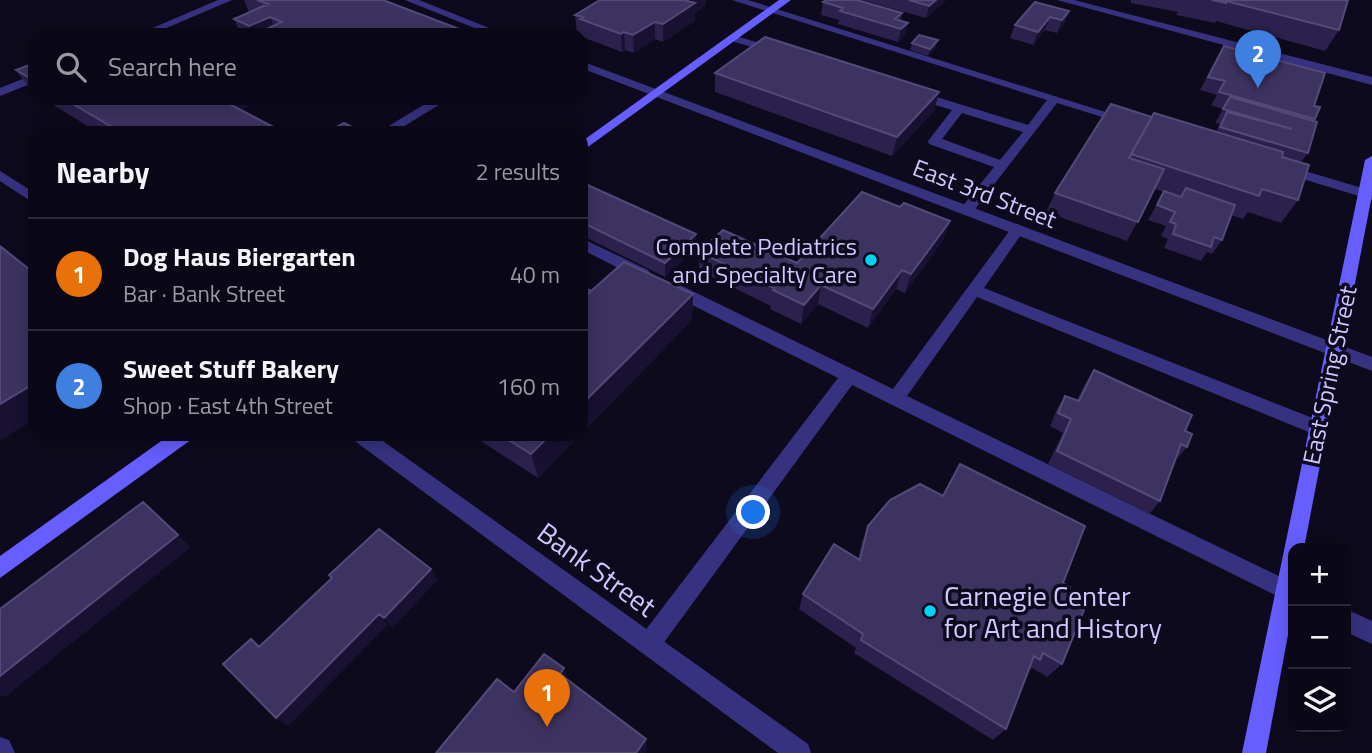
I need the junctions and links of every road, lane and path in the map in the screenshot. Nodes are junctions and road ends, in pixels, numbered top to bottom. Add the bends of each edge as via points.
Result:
1 (227, 0) edge
2 (410, 0) edge
3 (737, 0) edge
4 (786, 0) edge
5 (1062, 0) edge
6 (772, 10) junction
7 (158, 28) edge
8 (484, 28) edge
9 (732, 38) junction
10 (786, 55) edge
11 (588, 67) edge
12 (28, 81) edge
13 (1372, 81) edge
14 (0, 92) edge
15 (906, 92) edge
16 (657, 93) junction
17 (1055, 98) junction
18 (432, 105) edge
19 (960, 108) junction
20 (395, 126) edge
21 (1146, 126) edge
22 (1031, 130) junction
23 (588, 143) edge
24 (1372, 160) edge
25 (1003, 166) junction
26 (1277, 167) edge
27 (0, 174) edge
28 (28, 195) edge
29 (1369, 195) edge
30 (967, 210) junction
31 (1018, 229) junction
32 (588, 246) edge
33 (974, 290) junction
34 (1334, 351) junction
35 (1372, 364) edge
36 (850, 375) junction
37 (896, 398) junction
38 (1318, 428) junction
39 (176, 441) edge
40 (369, 441) edge
41 (1296, 543) edge
42 (0, 568) edge
43 (1288, 591) edge
44 (1288, 601) edge
45 (1351, 622) edge
46 (1372, 633) edge
47 (649, 644) junction
48 (799, 753) edge
49 (1254, 753) edge

1 - 7 street
2 - 8 street
3 - 6 street
4 - 6 main road
5 - 13 street
6 - 9 main road
6 - 17 street
9 - 10 street
9 - 16 main road
11 - 16 street, East 3rd Street
12 - 14 street
15 - 19 street
16 - 23 main road
16 - 30 street, East 3rd Street
17 - 21 street
17 - 22 street
18 - 20 street
19 - 22 street
19 - 25 street via 934,141
22 - 25 street
24 - 29 main road, East Spring Street
25 - 30 street
26 - 29 street
27 - 28 street
29 - 34 main road, East Spring Street
30 - 31 street, East 3rd Street
31 - 33 street
31 - 34 street, East 3rd Street
32 - 36 street
33 - 37 street
33 - 38 street
34 - 35 street, East 3rd Street
34 - 38 main road, East Spring Street
36 - 37 street
36 - 47 street
37 - 43 street
38 - 41 main road, East Spring Street
39 - 42 main road
40 - 47 street, Bank Street
44 - 49 main road, East Spring Street
45 - 46 street
47 - 48 street, Bank Street

